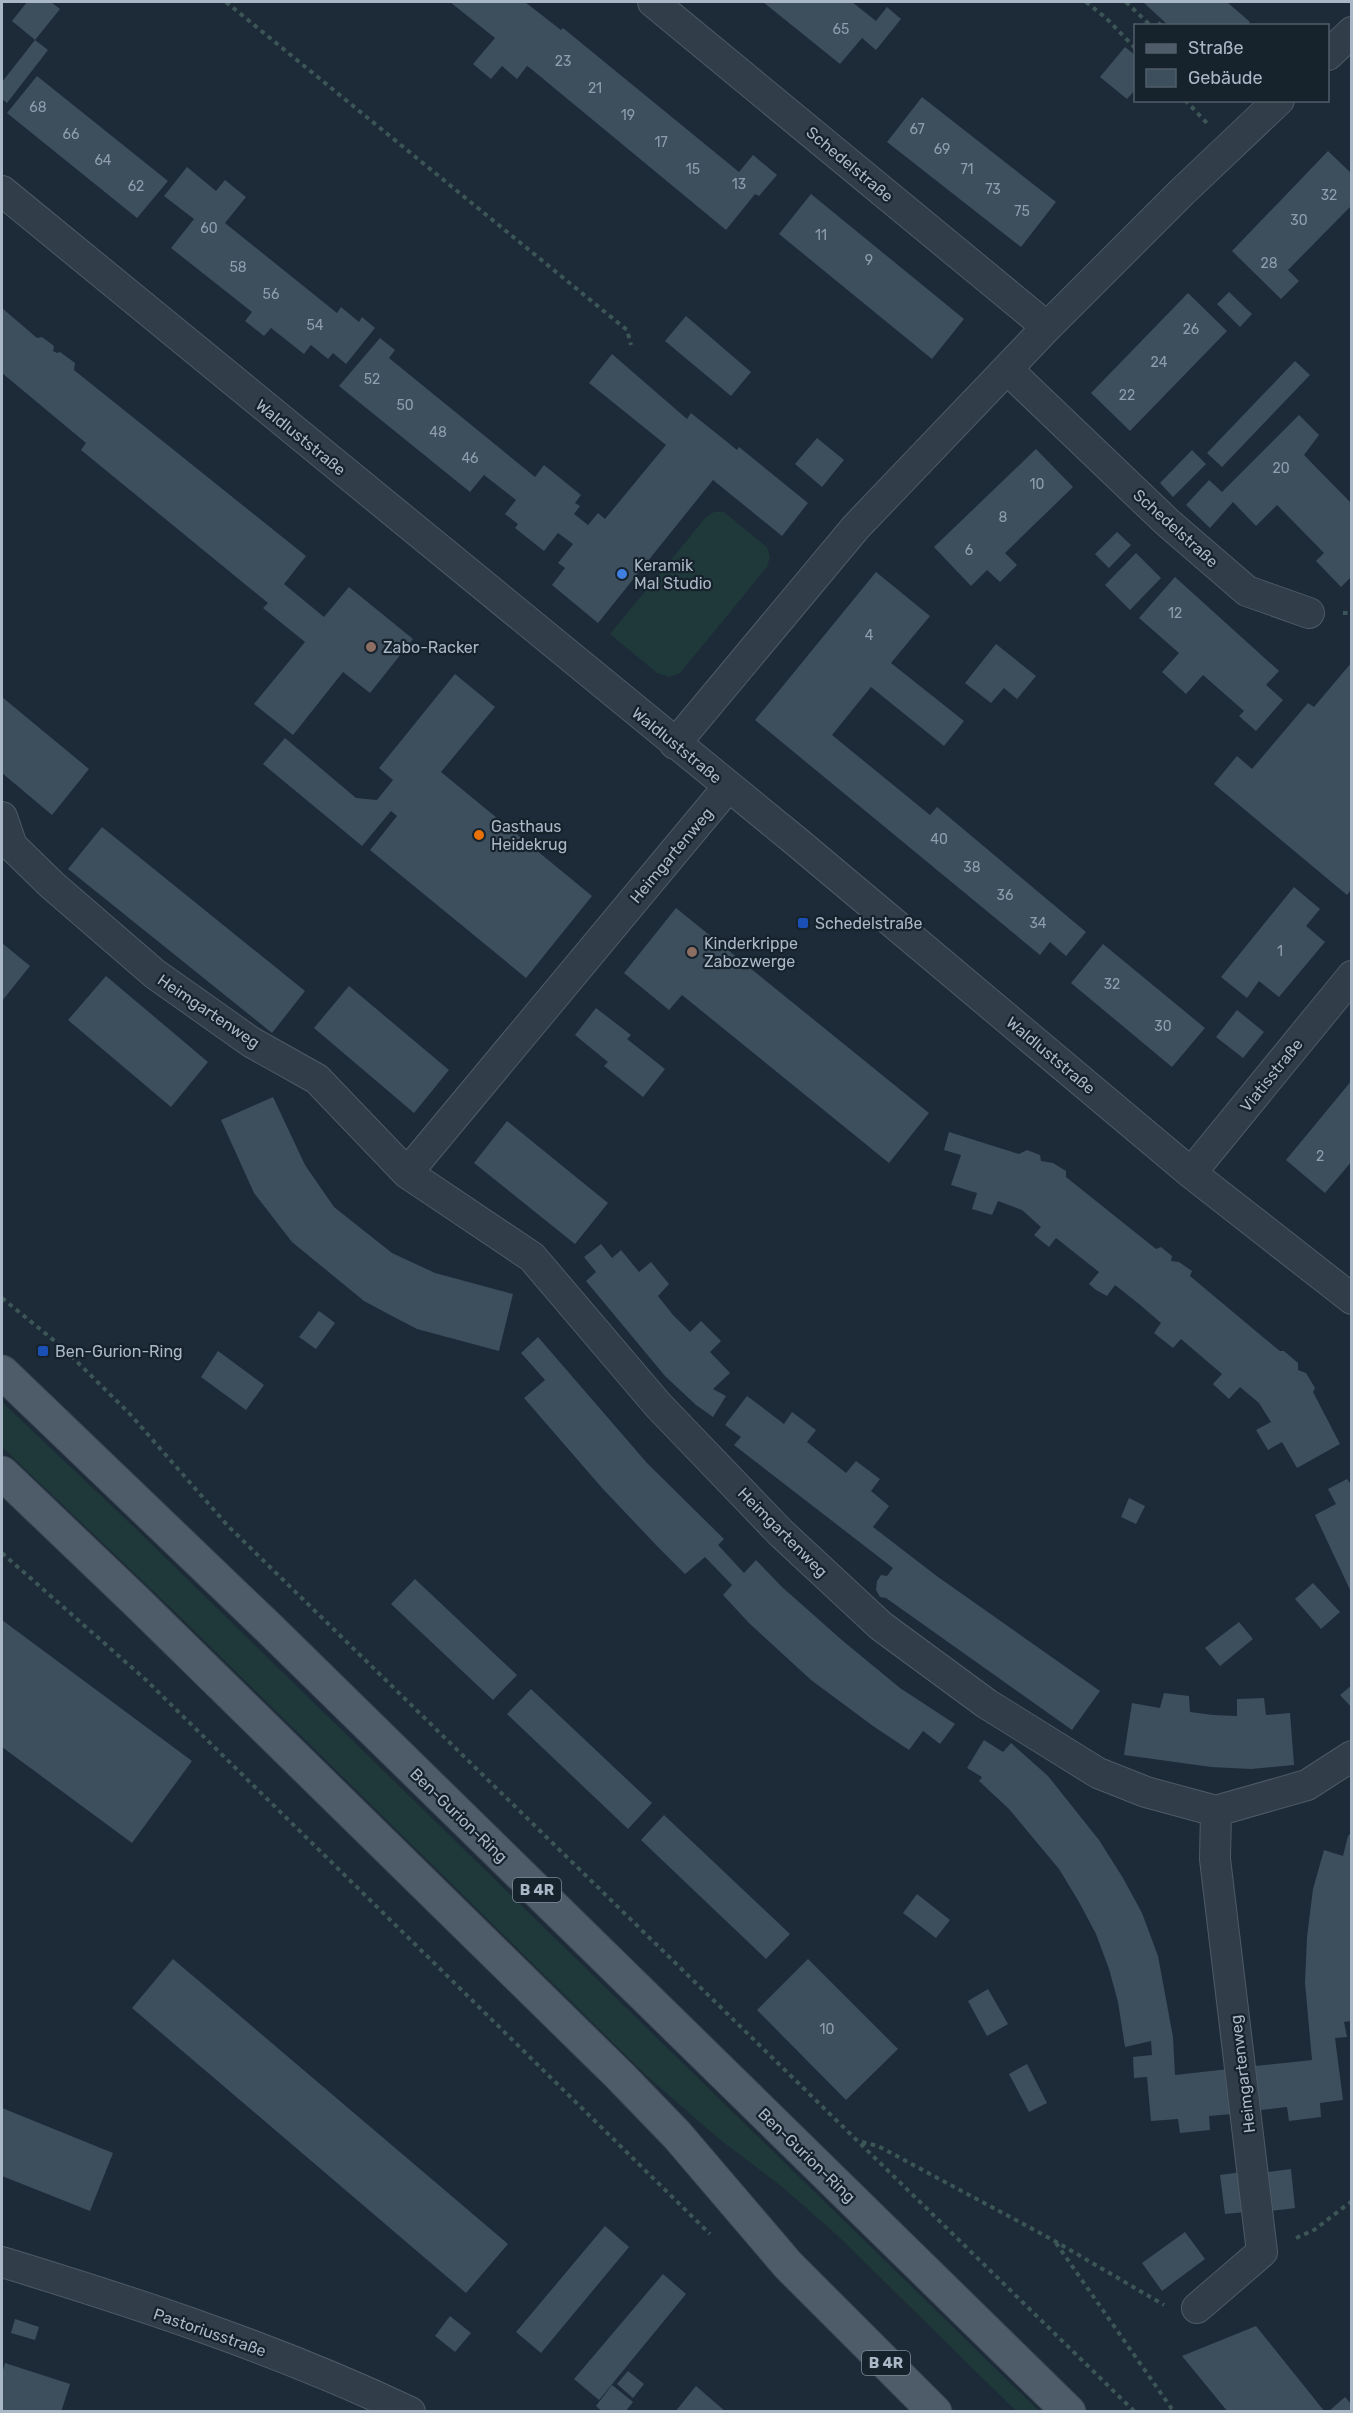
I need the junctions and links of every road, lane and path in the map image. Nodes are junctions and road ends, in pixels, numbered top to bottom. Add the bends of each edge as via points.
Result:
1 (226, 2) edge
2 (653, 2) edge
3 (1086, 2) edge
4 (1126, 2) edge
5 (1162, 20) dead end
6 (1149, 24) edge
7 (1159, 24) edge
8 (1134, 47) edge
9 (1277, 102) edge
10 (2, 191) edge
11 (1047, 327) junction
12 (631, 345) dead end
13 (1007, 369) junction
14 (1309, 613) dead end
15 (675, 744) junction
16 (728, 786) junction
17 (2, 817) edge
18 (7, 852) edge
19 (1352, 976) edge
20 (407, 1173) junction
21 (1191, 1173) junction
22 (2, 1298) edge
23 (1352, 1299) edge
24 (2, 1372) edge
25 (2, 1473) edge
26 (2, 1553) edge
27 (1352, 1756) edge
28 (1216, 1811) junction
29 (861, 2142) junction
30 (1352, 2201) edge
31 (1053, 2240) junction
32 (718, 2241) dead end
33 (1262, 2253) junction
34 (3, 2268) edge
35 (1197, 2308) joint
36 (410, 2412) edge
37 (934, 2412) edge
38 (1069, 2412) edge
39 (1135, 2412) edge
40 (1174, 2412) edge

1 - 12 path via 627,330
2 - 11 street, Schedelstraße
3 - 8 path
4 - 6 path
5 - 7 path
9 - 11 street
10 - 15 street, Waldluststraße
11 - 13 street
13 - 14 street, Schedelstraße via 1167,522 1247,591
13 - 15 street via 856,527
15 - 16 street, Waldluststraße
16 - 20 street, Heimgartenweg
16 - 21 street, Waldluststraße
17 - 18 street, Heimgartenweg
18 - 20 street, Heimgartenweg via 52,885 155,975 251,1042 317,1079
19 - 21 street, Viatisstraße
20 - 28 street, Heimgartenweg via 532,1257 658,1405 781,1533 881,1626 987,1704 1098,1773 1146,1792
21 - 23 street, Waldluststraße
22 - 29 path via 62,1347 129,1413 228,1526
24 - 38 main road, Ben-Gurion-Ring / B 4R
25 - 37 main road, B 4R via 620,2076 677,2135 788,2265
26 - 32 path via 146,1680
27 - 28 street via 1307,1785
28 - 33 street, Heimgartenweg via 1215,1858
29 - 31 path via 878,2146
29 - 39 path
30 - 33 path via 1314,2230
31 - 35 path via 1168,2307
31 - 40 path
33 - 35 street
34 - 36 street, Pastoriusstraße via 222,2334 346,2381

